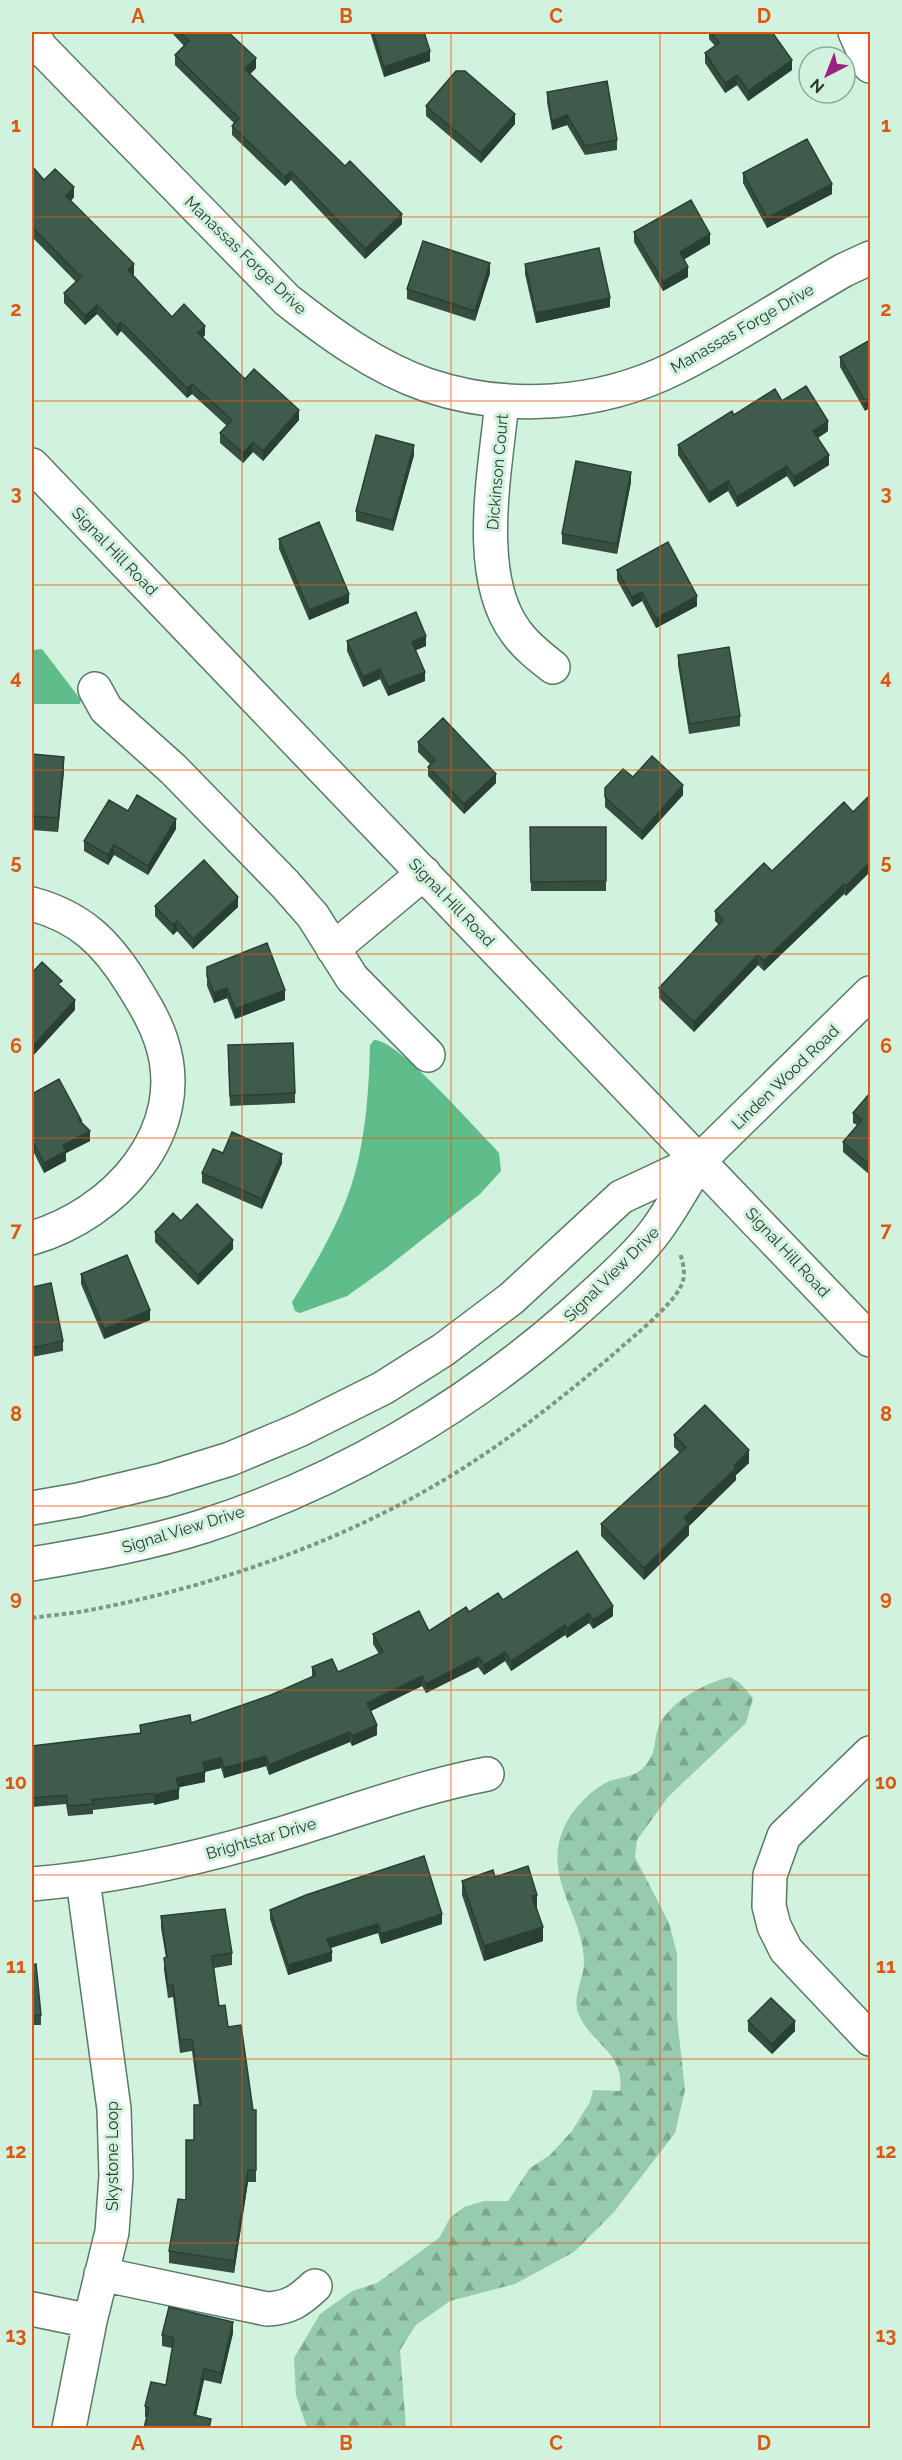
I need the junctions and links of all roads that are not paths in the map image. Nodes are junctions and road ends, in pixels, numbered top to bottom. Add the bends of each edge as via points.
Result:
1 (855, 32) edge
2 (32, 34) edge
3 (870, 66) edge
4 (870, 258) edge
5 (502, 401) junction
6 (32, 465) edge
7 (553, 667) dead end
8 (94, 689) dead end
9 (424, 873) junction
10 (32, 904) edge
11 (333, 949) junction
12 (870, 993) edge
13 (428, 1055) dead end
14 (700, 1160) junction
15 (32, 1238) edge
16 (870, 1340) edge
17 (32, 1508) edge
18 (32, 1564) edge
19 (870, 1753) edge
20 (487, 1774) dead end
21 (83, 1880) junction
22 (32, 1884) edge
23 (870, 2039) edge
24 (101, 2274) junction
25 (315, 2286) dead end
26 (32, 2309) edge
27 (90, 2321) junction
28 (69, 2428) edge

1 - 3 street
2 - 5 street, Manassas Forge Drive via 41,48 287,300 324,329 373,360 425,384
4 - 5 street, Manassas Forge Drive via 674,369 621,389 575,399
5 - 7 street, Dickinson Court via 490,532 495,575 503,608 515,632
6 - 9 street, Signal Hill Road
8 - 11 street via 106,710 173,769 285,884 313,916
9 - 11 street
9 - 14 street, Signal Hill Road
10 - 15 street via 81,924 102,943 149,1010 162,1042 167,1076 165,1106 152,1145 133,1174 86,1215
11 - 13 street via 352,978
12 - 14 street, Linden Wood Road
14 - 16 street, Signal Hill Road
14 - 17 street via 621,1197 512,1298 443,1350 383,1388 230,1459 162,1480
14 - 18 street, Signal View Drive via 656,1231 589,1299 534,1346 438,1414 342,1469 203,1526 118,1549
19 - 23 street via 784,1836 770,1875 769,1906 786,1950
20 - 21 street, Brightstar Drive via 420,1788 274,1836 163,1865
21 - 22 street, Brightstar Drive
21 - 24 street, Skystone Loop via 114,2109 116,2176 112,2232
24 - 25 street via 267,2309 286,2308
24 - 27 street, Skystone Loop
26 - 27 street
27 - 28 street, Skystone Loop

